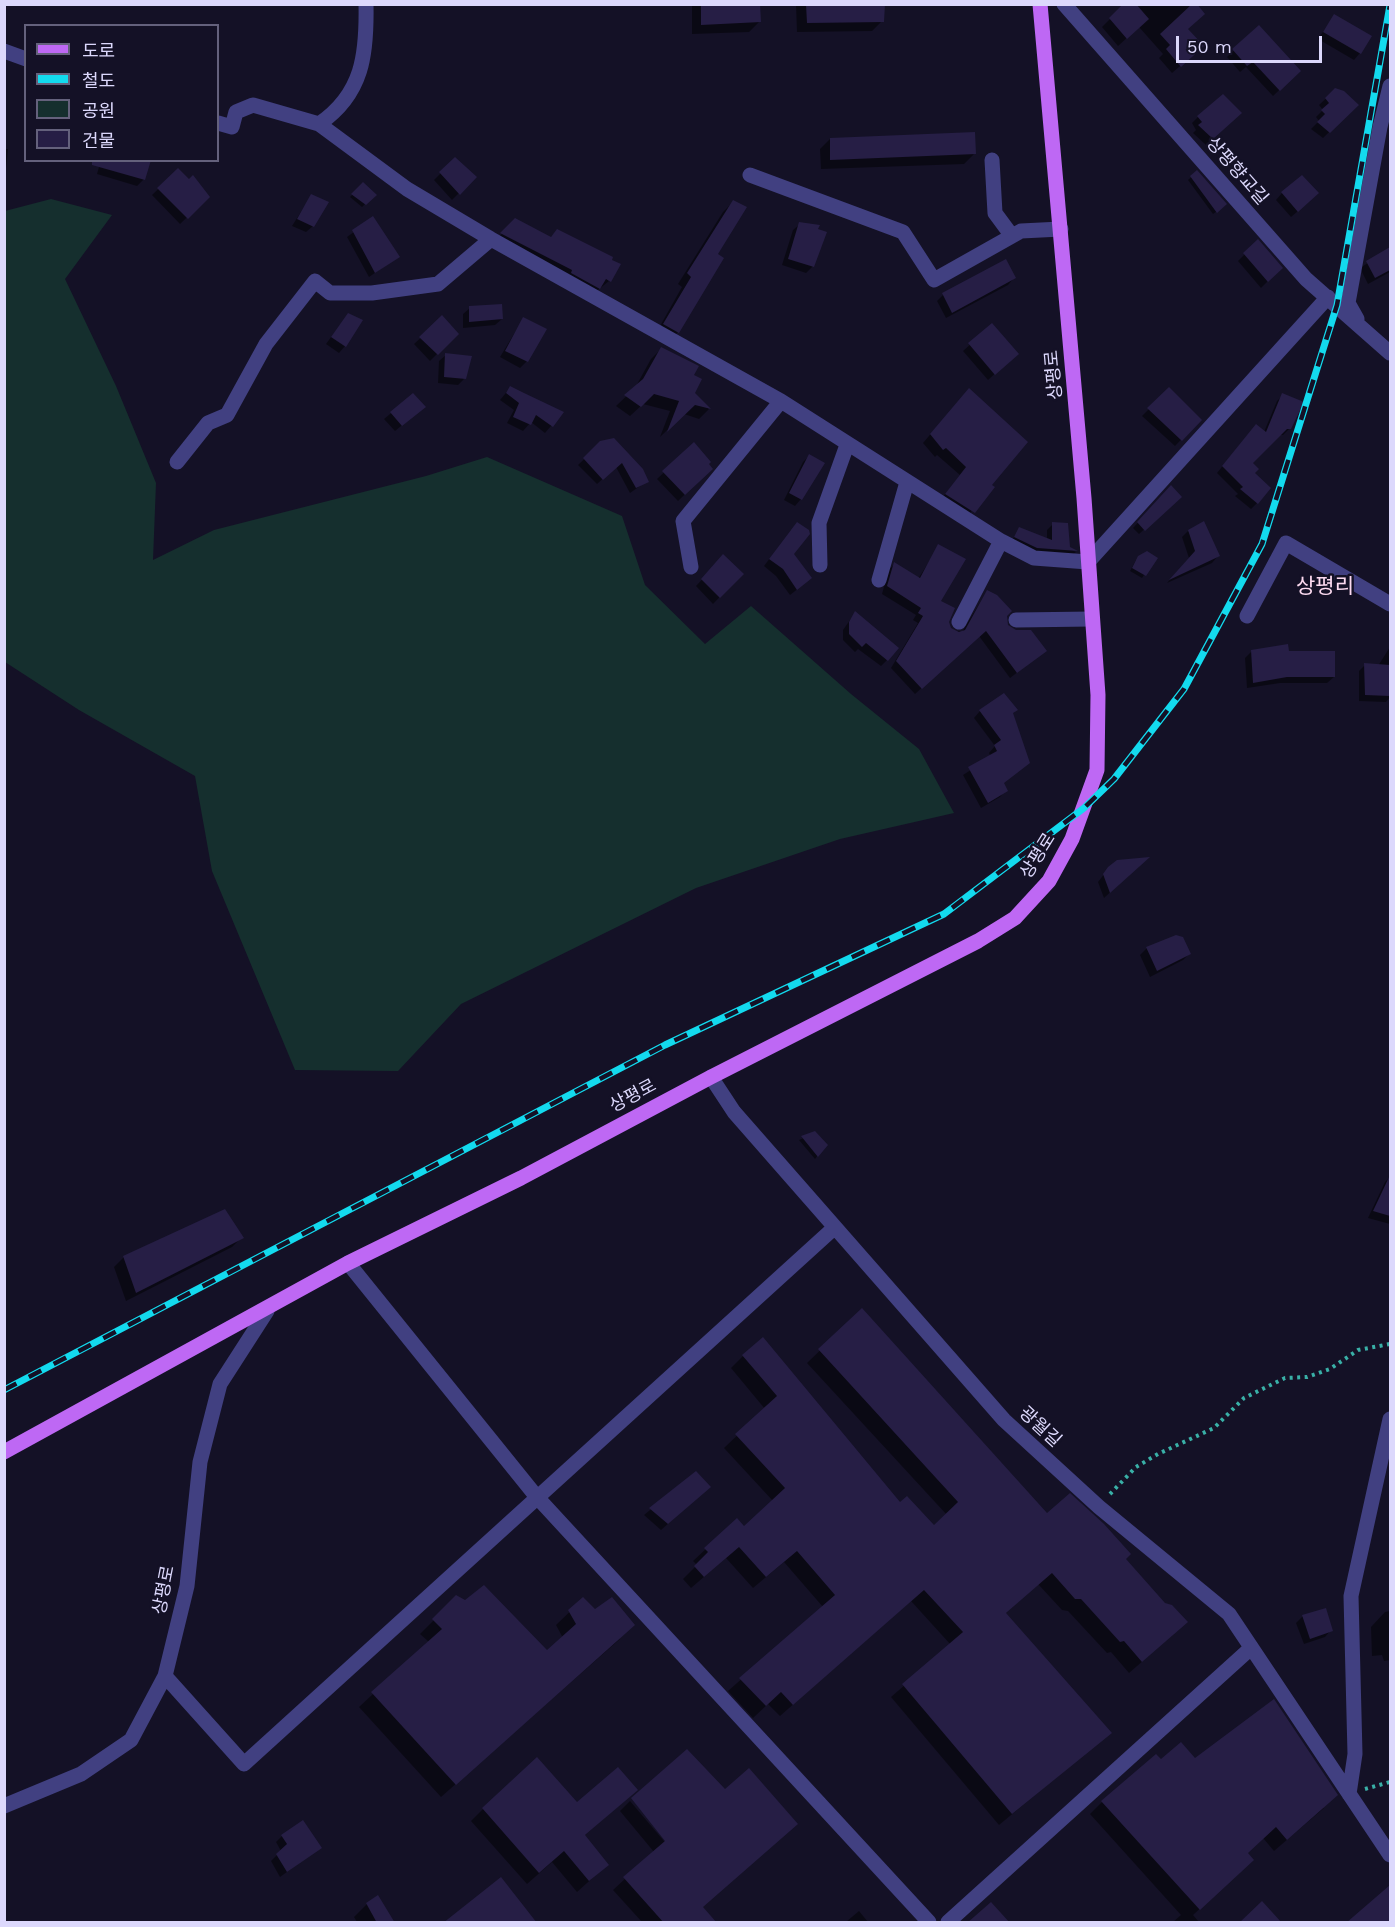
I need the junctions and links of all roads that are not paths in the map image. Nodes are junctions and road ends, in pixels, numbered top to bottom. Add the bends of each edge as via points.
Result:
1 (366, 4) edge
2 (1040, 4) edge
3 (1064, 4) edge
4 (4, 51) edge
5 (24, 58) edge
6 (1390, 86) edge
7 (1385, 122) edge
8 (219, 123) edge
9 (319, 124) junction
10 (992, 160) dead end
11 (750, 175) dead end
12 (1061, 229) junction
13 (1012, 236) junction
14 (491, 239) junction
15 (1328, 297) junction
16 (1363, 330) junction
17 (1390, 353) edge
18 (781, 401) junction
19 (847, 445) junction
20 (177, 462) dead end
21 (907, 482) junction
22 (1001, 541) junction
23 (1088, 562) junction
24 (820, 565) dead end
25 (691, 567) dead end
26 (879, 580) dead end
27 (1390, 604) edge
28 (1247, 616) dead end
29 (1092, 619) junction
30 (1016, 620) dead end
31 (959, 621) dead end
32 (711, 1077) junction
33 (834, 1228) junction
34 (348, 1263) junction
35 (267, 1311) junction
36 (1390, 1419) edge
37 (4, 1452) edge
38 (536, 1496) junction
39 (1251, 1648) junction
40 (165, 1676) junction
41 (1349, 1794) junction
42 (4, 1806) edge
43 (1390, 1855) edge
44 (929, 1923) edge
45 (948, 1923) edge

1 - 9 street via 367,29 360,78 335,114
2 - 12 main road, 상평로
3 - 15 street, 상평향교길 via 1306,279
4 - 5 street
6 - 7 street
7 - 16 street via 1348,303
8 - 9 street via 232,127 236,112 254,105
9 - 14 street via 407,189
10 - 13 street via 995,213
11 - 13 street via 903,232 934,280
12 - 13 street via 1020,231
12 - 23 main road, 상평로
14 - 18 street
14 - 20 street via 438,284 372,293 330,293 315,282 266,344 227,415 208,423
15 - 16 street, 상평향교길
15 - 23 street
16 - 17 street, 상평향교길
18 - 19 street
18 - 25 street via 683,521
19 - 21 street
19 - 24 street via 819,523
21 - 22 street
21 - 26 street
22 - 23 street via 1035,558
22 - 31 street
23 - 29 main road, 상평로
27 - 28 street via 1286,543
29 - 30 street
29 - 32 main road, 상평로 via 1098,695 1097,770 1072,839 1049,881 1015,918 978,941
32 - 33 street, 광월길 via 734,1112
32 - 34 main road, 상평로 via 521,1178
33 - 38 street
33 - 39 street, 광월길 via 1004,1420 1099,1507 1229,1614
34 - 35 main road, 상평로
34 - 38 street
35 - 37 main road, 상평로
35 - 40 street, 상평로 via 220,1384 200,1462 187,1586
36 - 41 street via 1351,1596 1355,1754
38 - 40 street via 244,1764
38 - 44 street
39 - 41 street, 광월길
39 - 45 street
40 - 42 street, 상평로 via 131,1740 81,1774
41 - 43 street, 광월길

